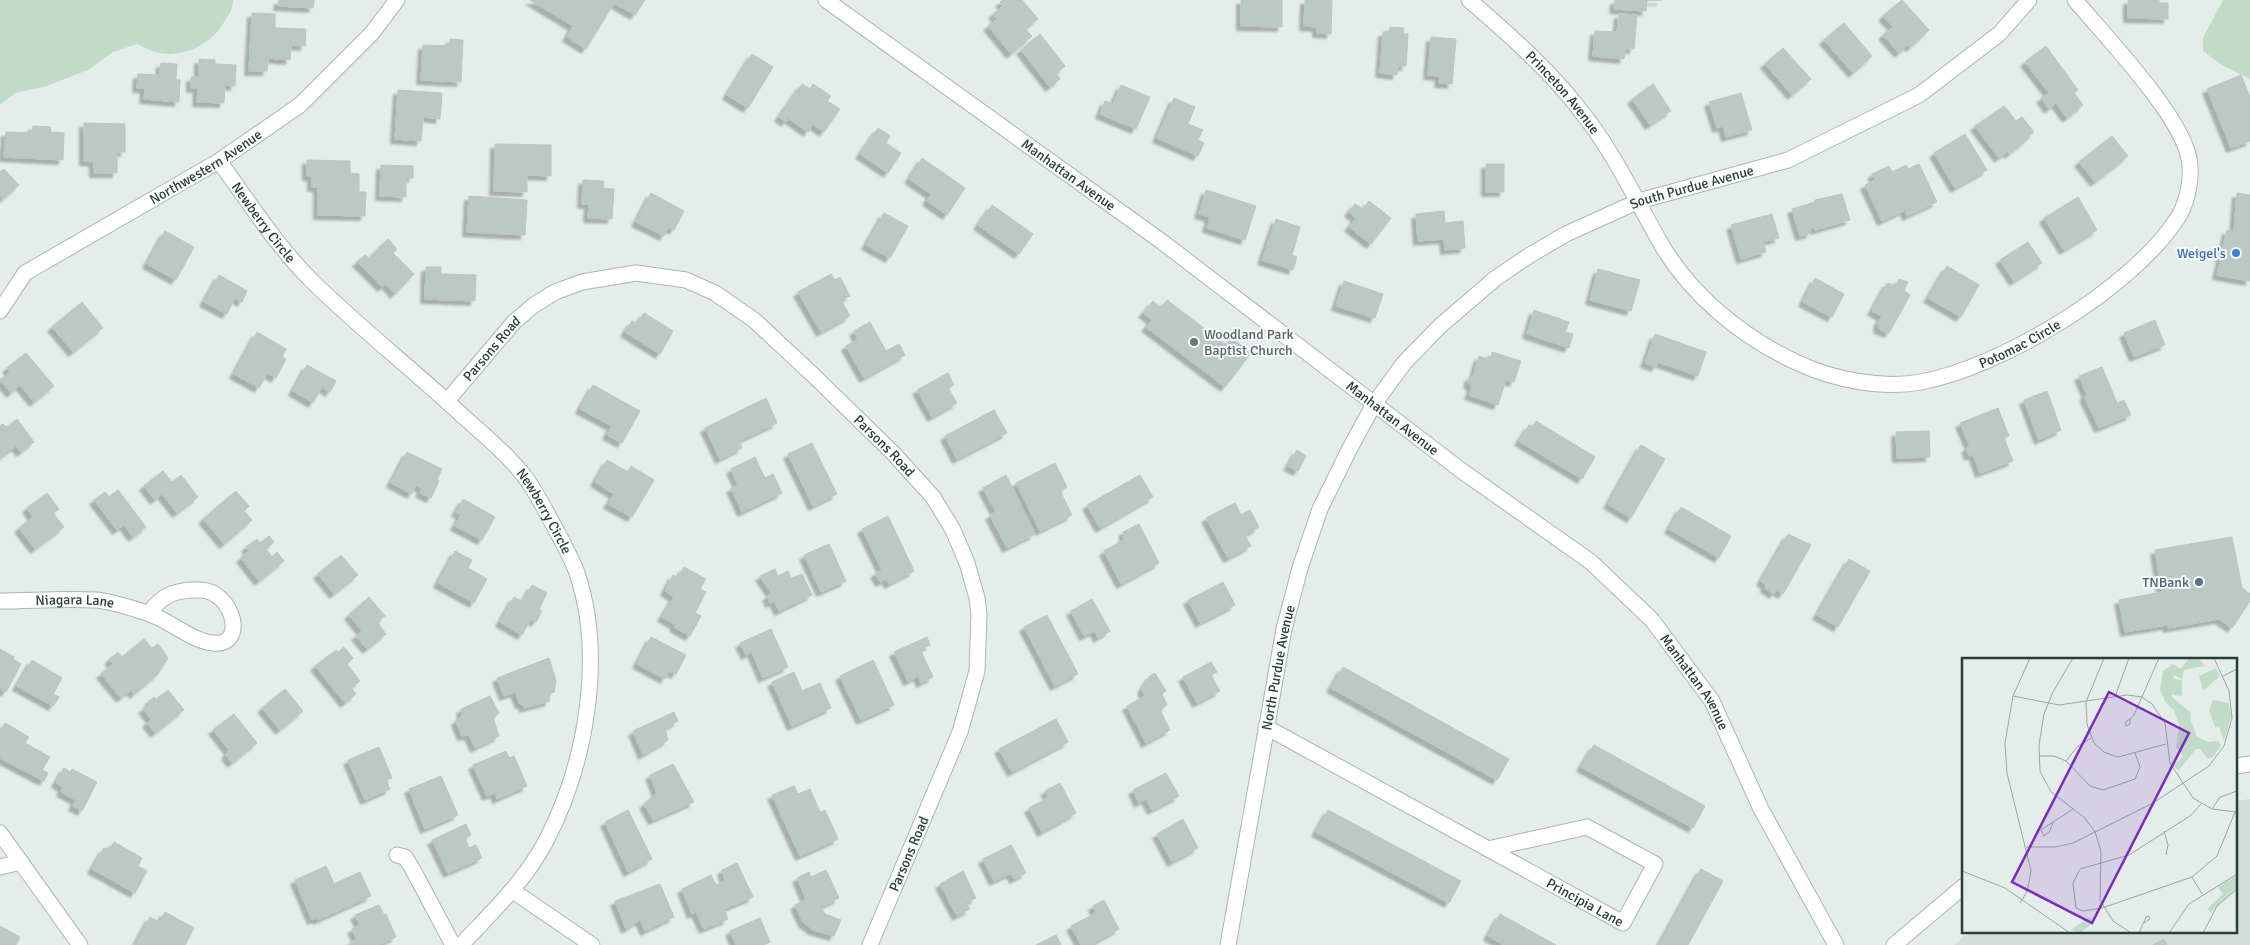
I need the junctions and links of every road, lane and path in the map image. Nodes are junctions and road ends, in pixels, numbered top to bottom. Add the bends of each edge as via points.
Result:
1 (396, 0) edge
2 (826, 0) edge
3 (1469, 0) edge
4 (2029, 0) edge
5 (2075, 0) edge
6 (219, 161) junction
7 (1639, 201) junction
8 (0, 311) edge
9 (447, 401) junction
10 (1374, 404) junction
11 (0, 601) edge
12 (149, 613) junction
13 (1266, 727) junction
14 (0, 833) edge
15 (1488, 849) junction
16 (397, 855) dead end
17 (21, 862) junction
18 (0, 867) edge
19 (1962, 888) edge
20 (513, 891) junction
21 (80, 945) edge
22 (453, 945) edge
23 (461, 945) edge
24 (592, 945) edge
25 (870, 945) edge
26 (1228, 945) edge
27 (1836, 945) edge
28 (1894, 945) edge

1 - 6 street, Northwestern Avenue via 372,33 300,105
2 - 10 street, Manhattan Avenue via 1161,241
3 - 7 street, Princeton Avenue via 1507,32 1586,117
4 - 7 street, South Purdue Avenue via 1999,34 1919,95 1788,160
5 - 7 street, Potomac Circle via 2154,95 2184,140 2190,161 2190,184 2178,220 2152,251 2102,293 2009,352 1967,369 1918,382 1854,380 1799,364 1762,344 1723,315 1687,280 1662,244
6 - 8 street, Northwestern Avenue via 25,273
6 - 9 street, Newberry Circle via 278,244 312,281
7 - 10 street, South Purdue Avenue via 1566,234 1496,278 1440,326 1404,363
9 - 20 street, Newberry Circle via 522,472 545,509 577,573 590,639 590,705 566,800 545,842
9 - 25 street, Parsons Road via 514,322 555,292 582,282 636,273 686,280 716,293 754,320 846,407 933,497 953,530 977,598 977,671 960,732
10 - 13 street, North Purdue Avenue via 1320,509 1284,629
10 - 27 street, Manhattan Avenue via 1591,562 1652,620 1712,701 1761,810
11 - 12 street, Niagara Lane via 96,600
12 - 12 street, Niagara Lane via 214,644 224,641 234,627 227,604 215,594 203,590 172,593
13 - 15 street, Principia Lane
13 - 26 street, North Purdue Avenue
14 - 17 street
15 - 15 street, Principia Lane via 1623,923 1655,864 1587,827
16 - 22 street via 404,857 412,868
17 - 18 street
17 - 21 street
19 - 28 street
20 - 23 street, Newberry Circle
20 - 24 street

